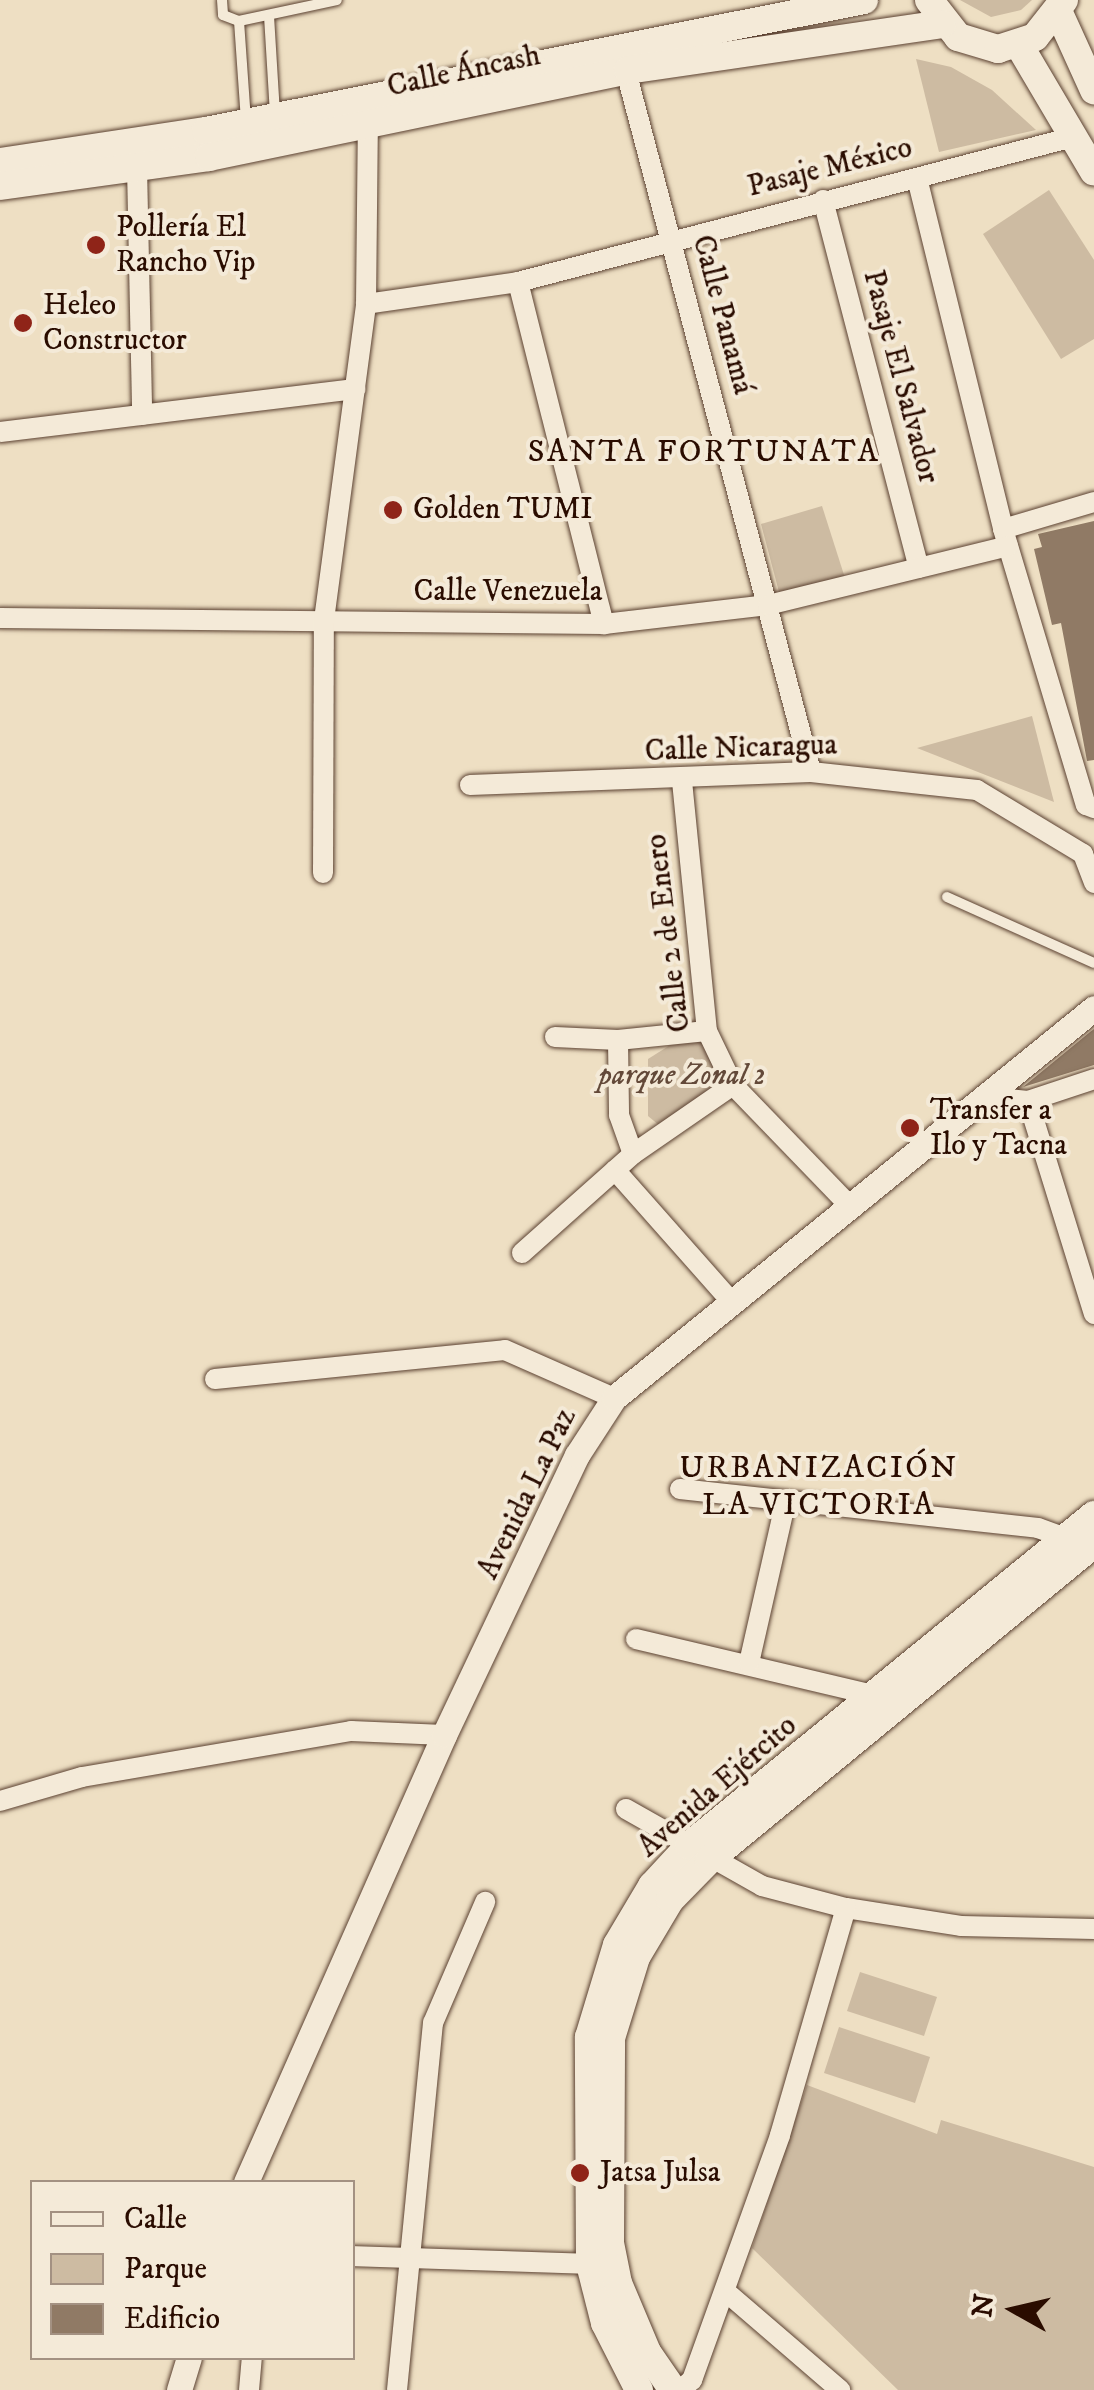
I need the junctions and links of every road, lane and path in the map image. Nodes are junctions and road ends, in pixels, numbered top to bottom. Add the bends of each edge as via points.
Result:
1 (222, 0) edge
2 (337, 0) edge
3 (864, 0) edge
4 (1062, 6) edge
5 (935, 12) edge
6 (269, 16) junction
7 (239, 22) junction
8 (1019, 45) junction
9 (623, 59) junction
10 (1094, 90) edge
11 (368, 112) junction
12 (275, 116) junction
13 (246, 123) junction
14 (1073, 137) junction
15 (0, 162) edge
16 (137, 168) junction
17 (1094, 172) edge
18 (916, 178) junction
19 (0, 186) edge
20 (823, 200) junction
21 (670, 240) junction
22 (518, 282) junction
23 (366, 304) junction
24 (355, 388) junction
25 (142, 415) junction
26 (0, 432) edge
27 (1094, 502) edge
28 (1006, 537) junction
29 (918, 568) junction
30 (768, 605) junction
31 (0, 618) edge
32 (324, 620) junction
33 (604, 624) junction
34 (811, 772) junction
35 (682, 781) junction
36 (470, 785) dead end
37 (1094, 808) edge
38 (322, 873) dead end
39 (1094, 883) edge
40 (947, 897) dead end
41 (1094, 962) edge
42 (1094, 1008) edge
43 (707, 1031) junction
44 (555, 1036) dead end
45 (618, 1040) junction
46 (1094, 1079) edge
47 (733, 1085) junction
48 (988, 1097) junction
49 (1028, 1100) junction
50 (633, 1154) junction
51 (615, 1170) junction
52 (850, 1206) junction
53 (522, 1253) dead end
54 (1086, 1261) edge
55 (731, 1301) junction
56 (1094, 1314) edge
57 (215, 1379) dead end
58 (614, 1398) junction
59 (680, 1488) dead end
60 (785, 1504) junction
61 (1094, 1515) edge
62 (1084, 1545) edge
63 (636, 1639) dead end
64 (749, 1663) junction
65 (886, 1701) junction
66 (444, 1736) junction
67 (0, 1800) edge
68 (626, 1809) dead end
69 (699, 1853) junction
70 (485, 1902) dead end
71 (846, 1908) junction
72 (1094, 1929) edge
73 (600, 2038) junction
74 (247, 2180) edge
75 (355, 2256) edge
76 (410, 2257) junction
77 (590, 2264) junction
78 (726, 2291) junction
79 (188, 2360) edge
80 (252, 2360) edge
81 (687, 2387) edge
82 (180, 2390) edge
83 (250, 2390) edge
84 (396, 2390) edge
85 (639, 2390) edge
86 (840, 2390) edge

1 - 7 lane via 223,15
2 - 6 lane
3 - 9 main road, Calle Áncash
4 - 8 main road
4 - 10 main road
5 - 8 main road via 977,46
5 - 9 main road, Calle Áncash
6 - 7 lane
6 - 12 lane
7 - 13 lane
8 - 14 main road
9 - 11 main road, Calle Áncash
9 - 21 street, Calle Panamá
11 - 12 main road, Calle Áncash
11 - 16 main road, Calle Áncash
11 - 23 street
12 - 13 main road, Calle Áncash
13 - 15 main road, Calle Áncash
14 - 17 main road
14 - 18 street, Pasaje México
16 - 19 main road, Calle Áncash
16 - 25 street
18 - 20 street, Pasaje México
18 - 28 street
20 - 21 street, Pasaje México
20 - 29 street, Pasaje El Salvador
21 - 22 street, Pasaje México
21 - 30 street, Calle Panamá
22 - 23 street, Pasaje México
22 - 33 street
23 - 24 street
24 - 25 street
24 - 32 street
25 - 26 street
27 - 28 street, Calle Venezuela
28 - 29 street, Calle Venezuela
28 - 37 street via 1086,805
29 - 30 street, Calle Venezuela
30 - 33 street, Calle Venezuela
30 - 34 street, Calle Panamá
31 - 32 street, Calle Venezuela
32 - 33 street, Calle Venezuela
32 - 38 street
34 - 35 street, Calle Nicaragua
34 - 39 street, Calle Nicaragua via 977,790 1083,854
35 - 36 street, Calle Nicaragua
35 - 43 street, Calle 2 de Enero
40 - 41 lane
42 - 48 street, Avenida La Paz
43 - 45 street
43 - 47 street, Calle 2 de Enero
44 - 45 street
45 - 50 street via 620,1114
46 - 49 street
47 - 50 street
47 - 52 street, Calle 2 de Enero
48 - 49 street
48 - 52 street, Avenida La Paz
49 - 54 street
50 - 51 street
51 - 53 street
51 - 55 street
52 - 55 street, Avenida La Paz
54 - 56 street
55 - 58 street, Avenida La Paz
57 - 58 street via 504,1350
58 - 66 street, Avenida La Paz via 577,1455
59 - 60 street
60 - 62 street via 1038,1528
60 - 64 street
61 - 62 main road, Avenida Ejército
62 - 65 main road, Avenida Ejército
63 - 64 street
64 - 65 street
65 - 69 main road, Avenida Ejército
66 - 67 street via 351,1731 82,1777
66 - 74 street, Avenida La Paz
68 - 69 street
69 - 71 street via 762,1886
69 - 73 main road, Avenida Ejército via 636,1956
70 - 76 street via 432,2023
71 - 72 street via 961,1926
71 - 78 street
73 - 77 main road, Avenida Ejército
73 - 81 main road, Avenida Ejército via 610,2243 618,2283 647,2352
75 - 76 street
76 - 77 street
76 - 84 street
77 - 85 main road, Avenida Ejército via 605,2323
78 - 81 street
78 - 86 street
79 - 82 street
80 - 83 street

